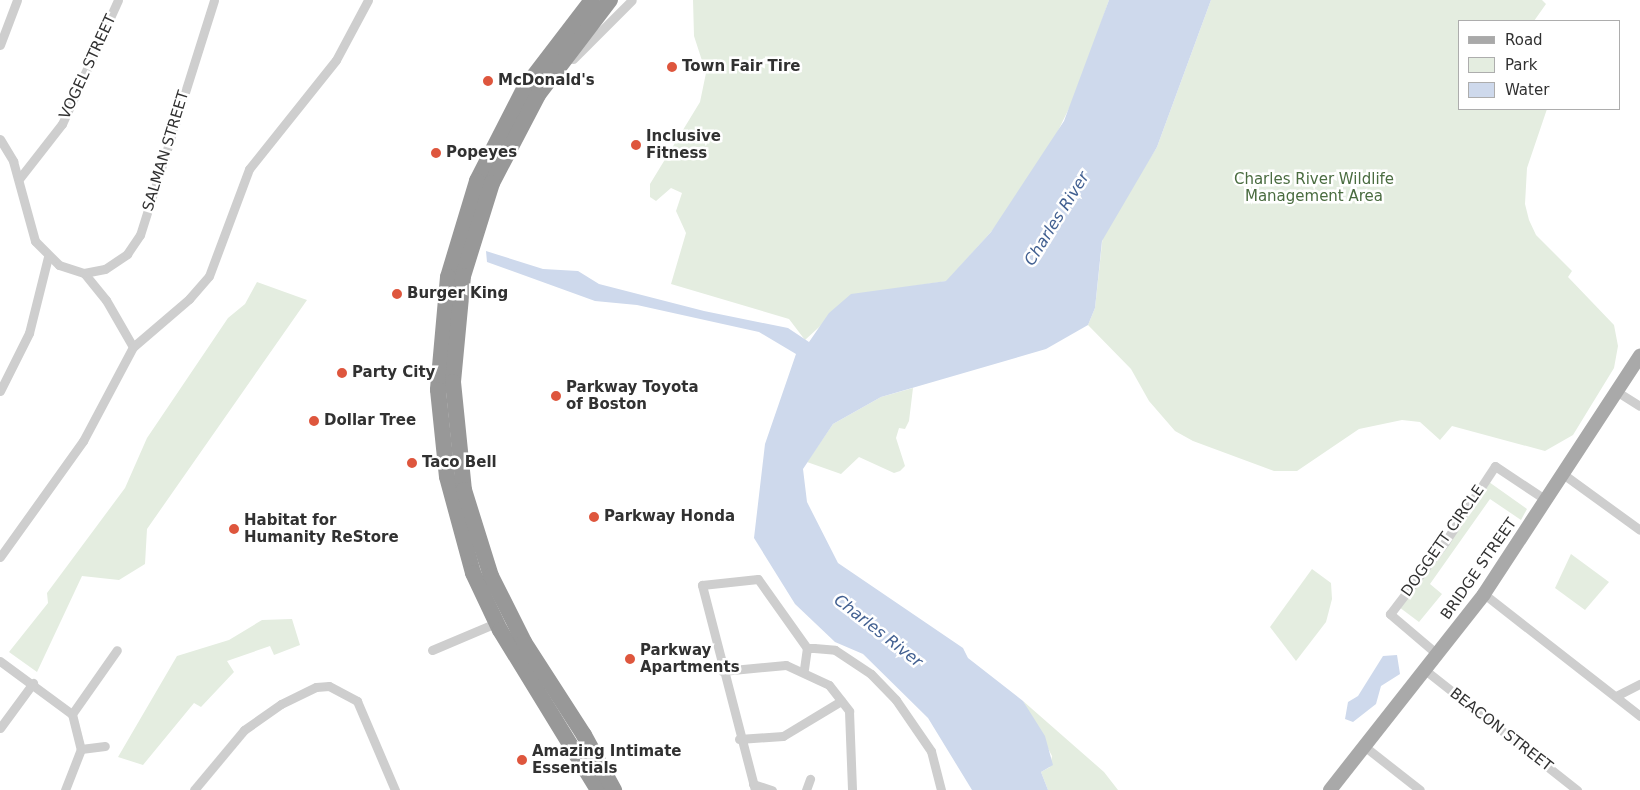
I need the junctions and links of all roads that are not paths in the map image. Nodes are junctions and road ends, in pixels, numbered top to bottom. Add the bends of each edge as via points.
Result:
1 (17, 0) edge
2 (118, 0) edge
3 (214, 0) edge
4 (368, 0) edge
5 (592, 0) edge
6 (610, 0) edge
7 (632, 0) edge
8 (0, 45) edge
9 (548, 80) junction
10 (0, 140) edge
11 (19, 179) junction
12 (48, 257) junction
13 (84, 273) junction
14 (133, 348) junction
15 (1640, 356) edge
16 (0, 391) edge
17 (1616, 391) junction
18 (1640, 406) edge
19 (1563, 474) junction
20 (1546, 500) junction
21 (1640, 530) edge
22 (0, 557) edge
23 (1484, 594) junction
24 (496, 623) junction
25 (807, 648) junction
26 (117, 650) dead end
27 (432, 650) dead end
28 (1437, 654) junction
29 (0, 661) edge
30 (804, 669) junction
31 (1425, 670) junction
32 (722, 671) junction
33 (33, 683) junction
34 (1640, 684) edge
35 (1616, 696) junction
36 (841, 701) junction
37 (72, 714) junction
38 (1640, 716) edge
39 (0, 728) edge
40 (739, 739) junction
41 (105, 746) dead end
42 (1364, 746) junction
43 (80, 749) junction
44 (810, 780) dead end
45 (754, 787) edge
46 (65, 790) edge
47 (194, 790) edge
48 (395, 790) edge
49 (598, 790) edge
50 (614, 790) edge
51 (772, 790) edge
52 (806, 790) edge
53 (852, 790) edge
54 (941, 790) edge
55 (1330, 790) edge
56 (1420, 790) edge
57 (1578, 790) edge

1 - 8 street
2 - 11 street, VOGEL STREET via 62,124
3 - 13 street, SALMAN STREET via 140,235 127,254 105,270
4 - 14 street via 336,60 249,169 209,276 189,299
5 - 24 highway via 534,75 497,136 466,210 445,293 438,370 445,468 466,553
6 - 9 highway
7 - 9 street
9 - 50 highway via 497,171 472,243 456,326 454,419 468,508 491,576 524,642 584,735
10 - 11 street
11 - 12 street via 25,219
12 - 13 street
12 - 16 street via 29,333
13 - 14 street via 106,300
14 - 22 street via 84,441
15 - 17 main road, BRIDGE STREET
17 - 18 street
17 - 19 main road, BRIDGE STREET
19 - 20 main road, BRIDGE STREET
19 - 21 street
20 - 23 main road, BRIDGE STREET
20 - 28 street, DOGGETT CIRCLE via 1495,466 1446,542 1390,614
23 - 28 main road, BRIDGE STREET
23 - 35 street
24 - 27 street
24 - 49 highway
25 - 30 street
25 - 32 street via 758,579 702,585
25 - 54 street via 835,650 871,674 896,700 931,752
26 - 37 street
28 - 31 main road, BRIDGE STREET
29 - 33 street
30 - 32 street via 786,665
30 - 36 street via 829,685
31 - 42 main road, BRIDGE STREET
31 - 57 street, BEACON STREET
32 - 40 street
33 - 37 street
33 - 39 street
34 - 35 street
35 - 38 street
36 - 40 street via 783,736
36 - 53 street via 850,720
37 - 43 street
40 - 45 street
41 - 43 street
42 - 55 main road, BRIDGE STREET
42 - 56 street
43 - 46 street
44 - 52 street
45 - 51 street
47 - 48 street via 244,730 281,704 316,687 329,686 357,702

